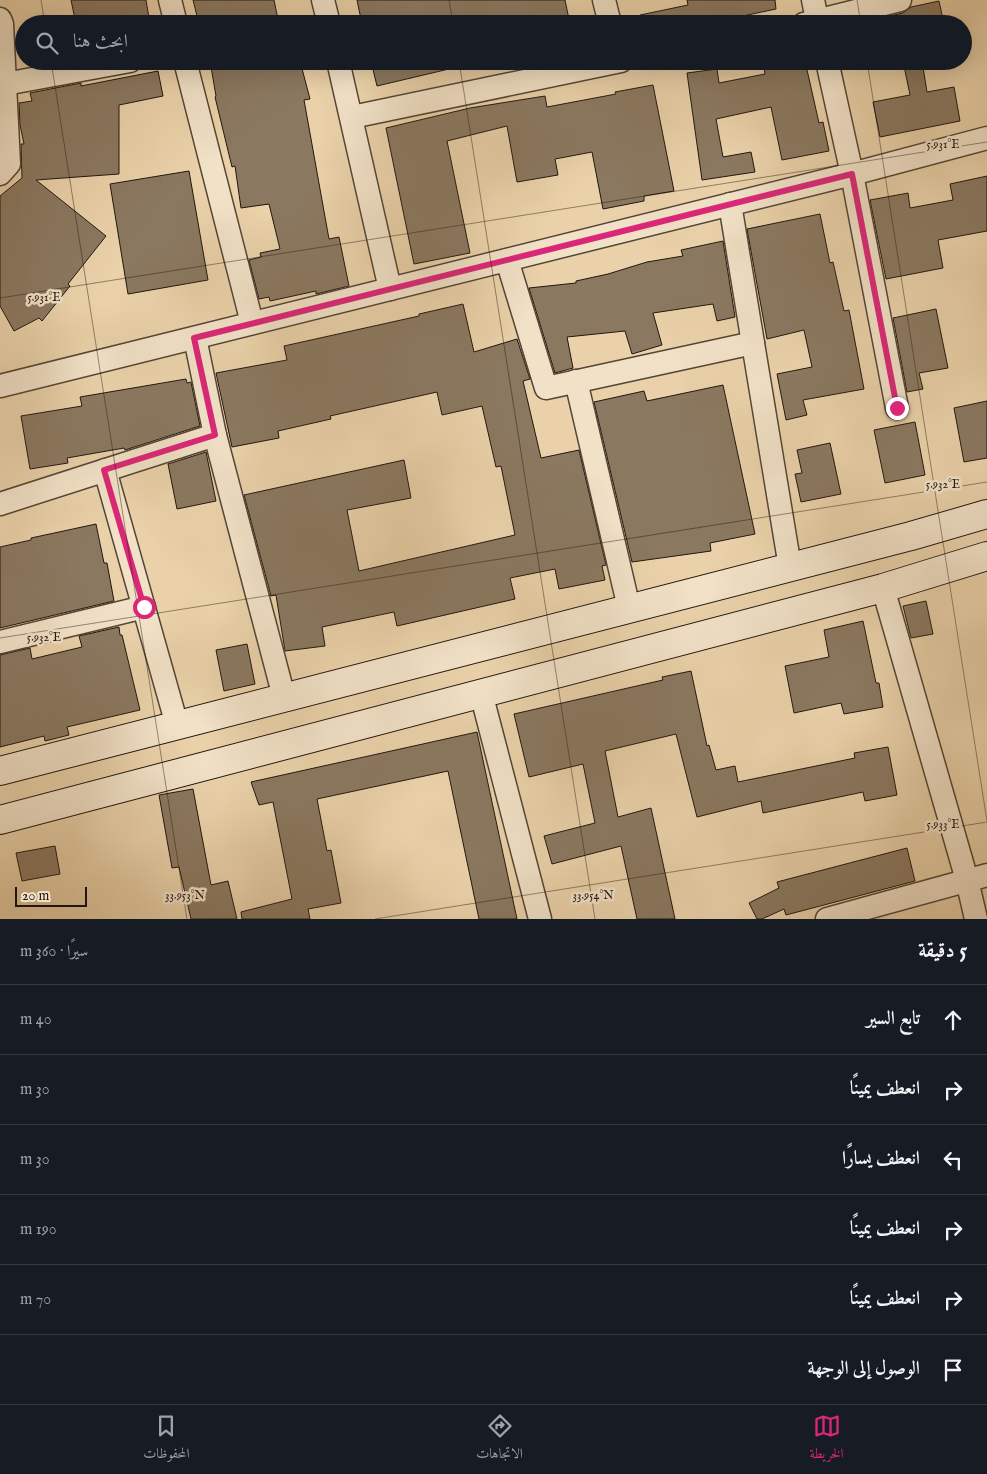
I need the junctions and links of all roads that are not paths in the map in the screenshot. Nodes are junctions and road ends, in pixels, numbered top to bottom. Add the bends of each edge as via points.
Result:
1 (170, 0) edge
2 (323, 0) edge
3 (604, 0) edge
4 (900, 0) edge
5 (174, 15) edge
6 (327, 15) edge
7 (608, 15) edge
8 (823, 15) edge
9 (0, 19) edge
10 (81, 70) edge
11 (187, 70) edge
12 (340, 70) edge
13 (577, 70) edge
14 (829, 70) edge
15 (5, 84) junction
16 (352, 117) junction
17 (987, 138) edge
18 (0, 174) edge
19 (852, 174) junction
20 (730, 204) junction
21 (507, 260) junction
22 (390, 289) junction
23 (252, 323) junction
24 (194, 338) junction
25 (753, 343) junction
26 (576, 381) junction
27 (0, 386) edge
28 (897, 408) dead end
29 (215, 435) junction
30 (104, 470) junction
31 (0, 504) edge
32 (987, 514) edge
33 (987, 556) edge
34 (790, 567) junction
35 (883, 588) junction
36 (144, 607) junction
37 (630, 608) junction
38 (0, 642) edge
39 (481, 693) junction
40 (284, 697) junction
41 (177, 725) junction
42 (0, 772) edge
43 (0, 820) edge
44 (977, 877) edge
45 (540, 919) edge
46 (827, 919) edge
47 (976, 919) edge

1 - 5 street
2 - 6 street
3 - 7 street
4 - 8 street
9 - 15 street
10 - 15 street
11 - 23 street
12 - 16 street
13 - 16 street
14 - 19 street
15 - 18 street via 9,164
16 - 22 street
17 - 19 street
19 - 20 street
19 - 28 street
20 - 21 street
20 - 25 street
21 - 22 street
21 - 26 street via 546,388
22 - 23 street
23 - 24 street
24 - 27 street
24 - 29 street
25 - 26 street
25 - 34 street
26 - 37 street
29 - 30 street
29 - 40 street
30 - 31 street
30 - 36 street
32 - 34 main road
33 - 35 main road
34 - 37 main road
35 - 39 main road
35 - 44 street
36 - 38 street
36 - 41 street
37 - 40 main road
39 - 43 main road
39 - 45 street
40 - 41 main road
41 - 42 main road
44 - 46 street
44 - 47 street

